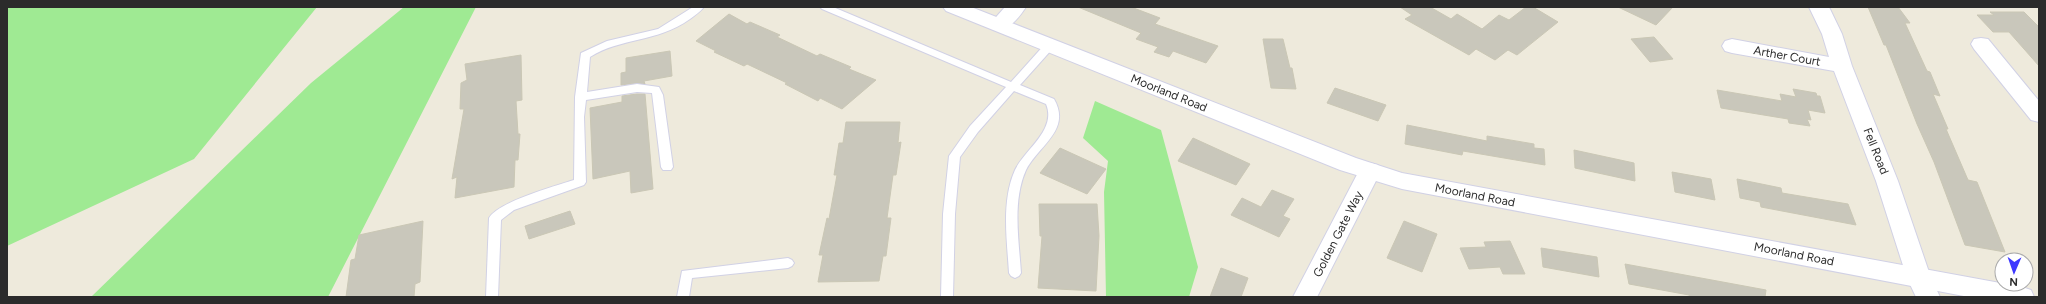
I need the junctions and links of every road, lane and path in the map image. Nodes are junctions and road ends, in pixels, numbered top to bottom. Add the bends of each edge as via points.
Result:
1 (699, 7) edge
2 (825, 7) edge
3 (953, 7) edge
4 (1016, 7) edge
5 (1819, 7) edge
6 (999, 25) junction
7 (1981, 44) dead end
8 (1050, 46) junction
9 (1732, 46) dead end
10 (1842, 66) junction
11 (1011, 87) junction
12 (580, 97) junction
13 (2039, 115) edge
14 (667, 167) dead end
15 (1370, 171) junction
16 (788, 263) dead end
17 (1015, 273) dead end
18 (1924, 288) edge
19 (492, 297) edge
20 (683, 297) edge
21 (947, 297) edge
22 (1305, 297) edge
23 (2022, 297) edge

1 - 12 lane via 669,28 596,48 585,55
2 - 11 lane
3 - 6 street, Moorland Road
4 - 6 street
5 - 10 street, Fell Road via 1832,34
6 - 8 street, Moorland Road
7 - 13 street
8 - 11 lane
8 - 15 street, Moorland Road
9 - 10 street, Arther Court
10 - 18 street, Fell Road via 1888,181
11 - 17 lane via 1040,96 1054,108 1054,121 1045,138 1021,169 1017,182 1013,220
11 - 21 lane via 974,129 955,156 949,214
12 - 14 lane via 637,88 655,90 658,96
12 - 19 lane via 580,182 510,207 495,218
15 - 18 street, Moorland Road via 1402,181
15 - 22 street, Golden Gate Way
16 - 20 lane via 686,274
18 - 23 street, Moorland Road

